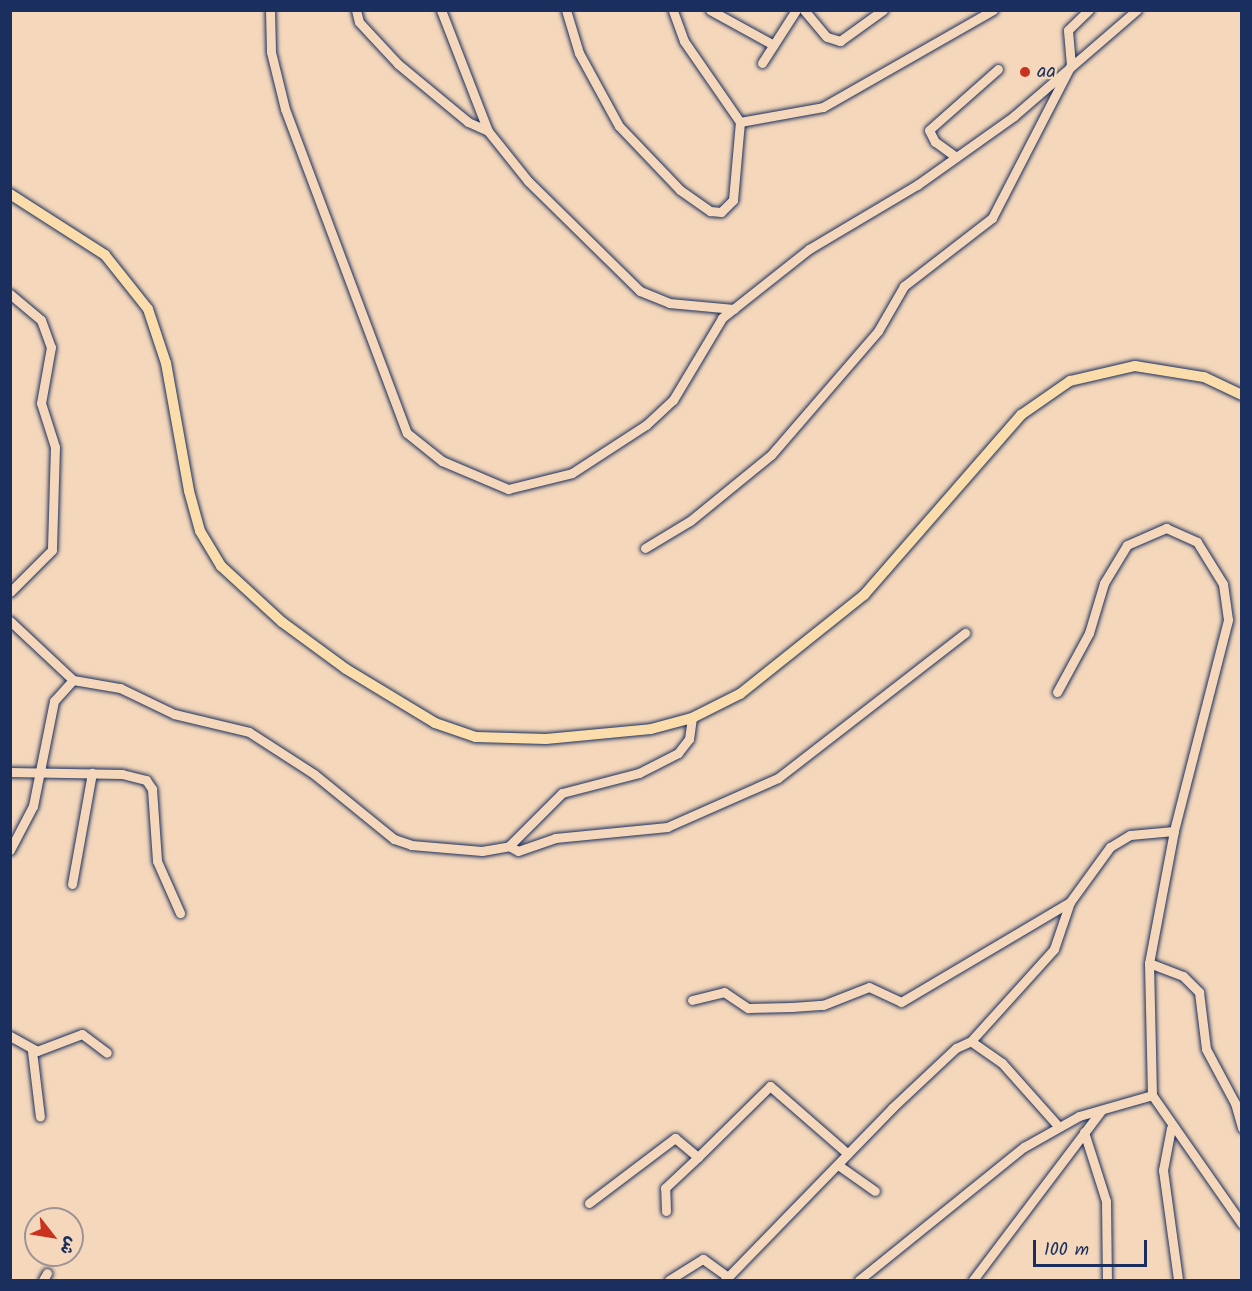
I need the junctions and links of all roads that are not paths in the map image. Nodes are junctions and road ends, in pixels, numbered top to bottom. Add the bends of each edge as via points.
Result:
1 (270, 10) edge
2 (356, 10) edge
3 (441, 10) edge
4 (566, 10) edge
5 (673, 10) edge
6 (710, 10) edge
7 (796, 10) edge
8 (804, 10) edge
9 (883, 10) edge
10 (993, 10) edge
11 (1089, 10) edge
12 (1137, 10) edge
13 (723, 14) edge
14 (770, 43) junction
15 (762, 63) dead end
16 (1071, 65) junction
17 (998, 69) dead end
18 (740, 122) junction
19 (488, 131) junction
20 (956, 157) junction
21 (10, 194) edge
22 (10, 294) edge
23 (734, 309) junction
24 (1242, 396) edge
25 (645, 548) dead end
26 (10, 592) edge
27 (10, 621) edge
28 (965, 633) dead end
29 (73, 680) junction
30 (1057, 692) dead end
31 (692, 718) junction
32 (10, 772) edge
33 (92, 772) junction
34 (38, 774) junction
35 (1174, 831) junction
36 (509, 846) junction
37 (10, 850) edge
38 (72, 884) dead end
39 (1070, 902) junction
40 (180, 913) dead end
41 (1149, 963) junction
42 (692, 1000) dead end
43 (10, 1036) edge
44 (971, 1041) junction
45 (32, 1051) junction
46 (107, 1053) dead end
47 (1152, 1095) junction
48 (1101, 1111) junction
49 (40, 1117) dead end
50 (1059, 1127) junction
51 (1171, 1128) junction
52 (1242, 1128) edge
53 (1084, 1132) junction
54 (848, 1154) junction
55 (698, 1157) junction
56 (838, 1165) junction
57 (875, 1191) dead end
58 (589, 1203) dead end
59 (666, 1211) dead end
60 (1242, 1224) edge
61 (726, 1279) edge
62 (669, 1281) edge
63 (859, 1281) edge
64 (973, 1281) edge
65 (1107, 1281) edge
66 (1178, 1281) edge

1 - 23 street via 271,52 281,98 326,225 401,419 429,455 504,488 572,473 667,408 702,346
2 - 19 street via 365,29 419,84
3 - 19 street
4 - 18 street via 579,53 619,126 670,182 710,211 726,210 733,200
5 - 18 street via 684,41
6 - 13 street
7 - 14 street
8 - 9 street via 827,37 840,41
10 - 18 street via 823,107
11 - 16 street via 1066,34
12 - 16 street
13 - 14 street
14 - 15 street
16 - 20 street
16 - 25 street via 992,218 904,286 878,331 771,455 698,515
17 - 20 street via 929,130 935,142
19 - 23 street via 528,181 640,291 669,303
20 - 23 street via 809,249
21 - 31 main road via 105,255 134,286 159,335 200,531 221,566 282,622 346,669 452,732 512,741 585,737
22 - 26 street via 40,320 51,346 41,403 55,447 52,550
24 - 31 main road via 1204,377 1135,366 1102,370 1053,388 1005,432 864,595 759,681
27 - 29 street
28 - 36 street via 778,778 667,827 555,838 518,851
29 - 34 street via 54,701
29 - 36 street via 120,688 174,714 259,738 401,843 482,850
30 - 35 street via 1089,633 1104,583 1127,545 1166,528 1197,542 1223,584 1228,620
31 - 36 street via 688,739 678,753 639,773 562,793
32 - 34 street
33 - 34 street
33 - 38 street
33 - 40 street via 140,776 149,783 157,861
34 - 37 street via 28,821
35 - 39 street via 1116,842
35 - 41 street
39 - 42 street via 901,1002 869,987 822,1005 792,1008 748,1008 724,992
39 - 44 street via 1054,949
41 - 47 street
41 - 52 street via 1183,976 1198,992 1206,1049 1235,1103
43 - 45 street
44 - 50 street via 1002,1063
44 - 54 street via 956,1048
45 - 46 street via 82,1034
45 - 49 street
47 - 48 street
47 - 51 street
48 - 50 street
48 - 53 street
50 - 63 street via 990,1171 916,1239
51 - 60 street
51 - 66 street via 1163,1170
53 - 64 street
53 - 65 street via 1106,1201
54 - 55 street via 770,1086
54 - 56 street
55 - 58 street via 675,1138
55 - 59 street via 665,1188
56 - 57 street
56 - 61 street
61 - 62 street via 703,1259

